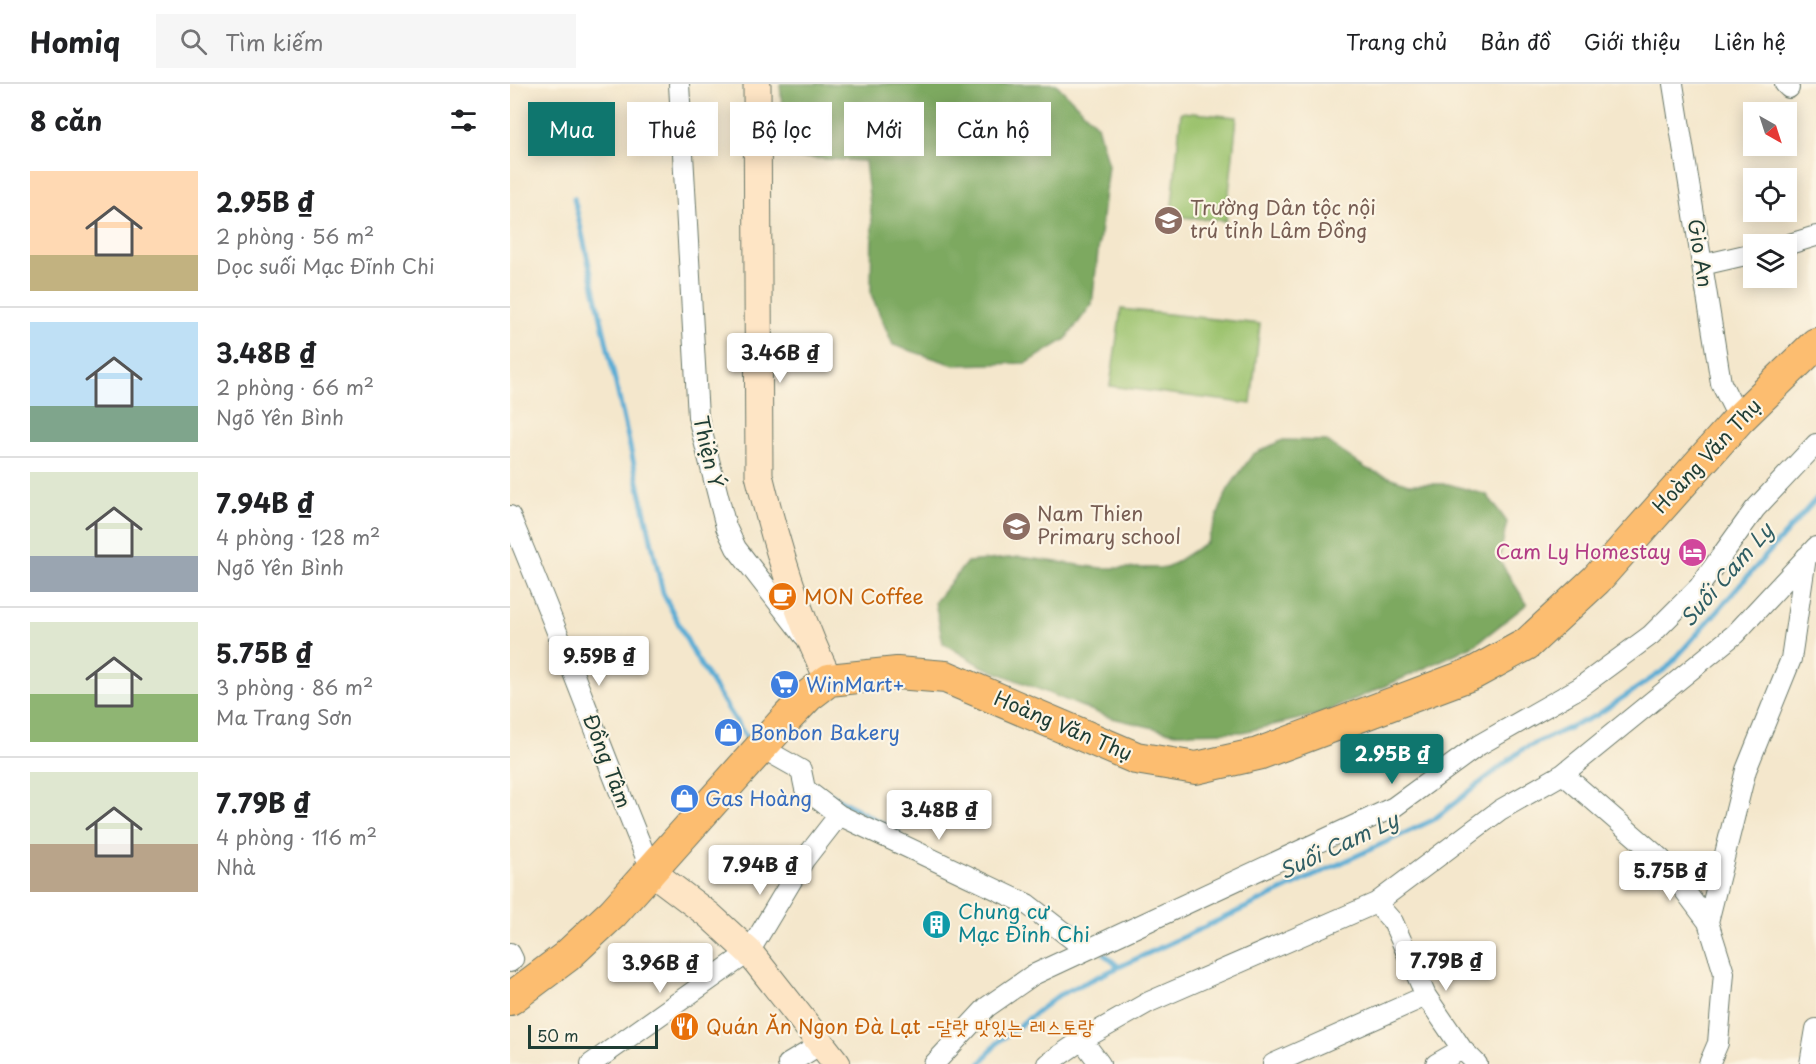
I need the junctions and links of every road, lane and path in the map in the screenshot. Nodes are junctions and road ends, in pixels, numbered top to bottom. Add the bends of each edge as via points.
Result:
1 (679, 84) edge
2 (757, 84) edge
3 (1673, 84) edge
4 (1816, 236) edge
5 (1797, 242) edge
6 (1743, 256) edge
7 (1702, 265) junction
8 (1816, 344) edge
9 (1739, 419) junction
10 (1816, 444) edge
11 (510, 516) edge
12 (1811, 552) edge
13 (813, 647) junction
14 (829, 680) junction
15 (762, 748) junction
16 (1563, 774) junction
17 (839, 815) junction
18 (651, 872) junction
19 (1376, 903) junction
20 (1708, 922) junction
21 (1085, 948) junction
22 (749, 952) junction
23 (510, 953) edge
24 (510, 962) edge
25 (1426, 996) junction
26 (510, 999) edge
27 (1816, 1029) edge
28 (1082, 1040) junction
29 (1462, 1049) junction
30 (830, 1054) edge
31 (591, 1064) edge
32 (788, 1064) edge
33 (934, 1064) edge
34 (1047, 1064) edge
35 (1100, 1064) edge
36 (1273, 1064) edge
37 (1436, 1064) edge
38 (1477, 1064) edge
39 (1709, 1064) edge
40 (1810, 1064) edge

1 - 13 street, Thiện Ý via 698,417 726,527 736,548
2 - 13 street via 759,475 774,534
3 - 7 street, Gio An
4 - 5 street
6 - 7 street
7 - 9 street, Gio An via 1721,383
8 - 9 main road, Hoàng Văn Thụ
9 - 14 main road, Hoàng Văn Thụ via 1596,580 1527,644 1474,673 1258,754 1196,768 1136,758 946,677 897,673
10 - 21 street via 1755,508 1699,587 1651,635 1579,688 1479,745 1394,807
11 - 18 street, Đồng Tâm
12 - 16 street via 1736,634
12 - 20 street via 1791,659 1746,770
13 - 14 street
14 - 15 main road via 808,696
15 - 17 street
15 - 18 main road
16 - 19 street via 1500,810
16 - 20 street via 1661,860
17 - 21 street via 1027,904
17 - 22 street via 804,860
18 - 22 street via 709,915
18 - 26 main road via 574,949
19 - 25 street via 1393,922
19 - 28 street via 1149,1002
20 - 39 street via 1724,973 1718,1043
21 - 33 street via 1033,975 987,1008
22 - 30 street
22 - 31 street
23 - 24 street
25 - 29 street
25 - 36 street
27 - 40 street
28 - 34 street
28 - 35 street
29 - 37 street
29 - 38 street
30 - 32 street

